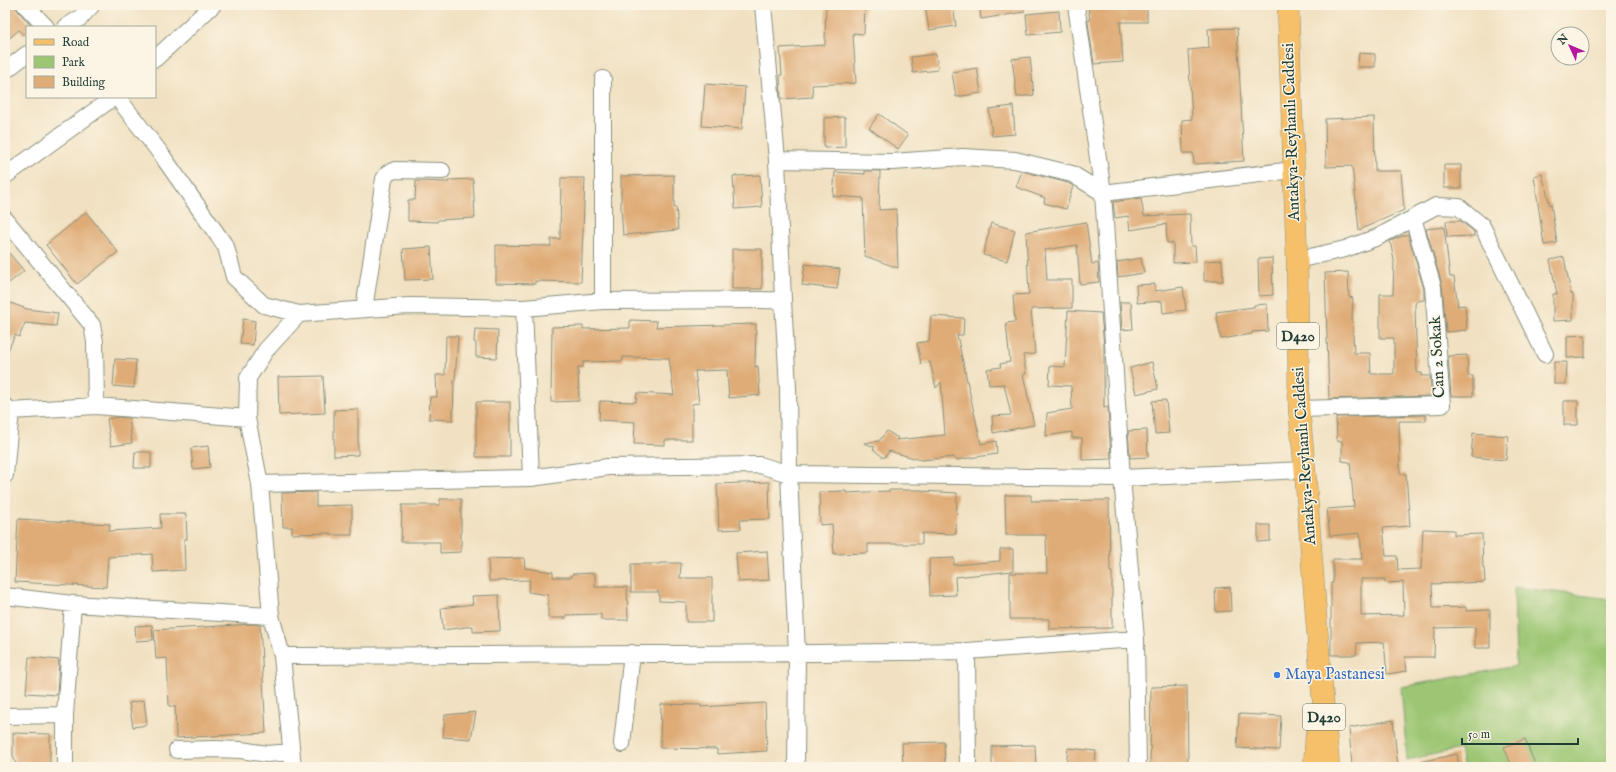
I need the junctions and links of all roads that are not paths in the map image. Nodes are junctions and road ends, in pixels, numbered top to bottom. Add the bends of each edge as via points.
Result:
1 (25, 5) edge
2 (92, 5) edge
3 (213, 5) edge
4 (763, 5) edge
5 (1076, 5) edge
6 (1288, 5) edge
7 (45, 26) edge
8 (68, 26) edge
9 (26, 55) edge
10 (156, 58) edge
11 (5, 71) edge
12 (603, 79) dead end
13 (113, 98) edge
14 (118, 98) edge
15 (778, 160) junction
16 (1293, 170) junction
17 (442, 171) dead end
18 (5, 176) edge
19 (1103, 193) junction
20 (1413, 218) junction
21 (5, 219) edge
22 (1297, 260) junction
23 (783, 300) junction
24 (603, 301) junction
25 (524, 308) junction
26 (364, 309) junction
27 (299, 314) junction
28 (1545, 354) dead end
29 (96, 406) junction
30 (8, 409) edge
31 (1299, 409) junction
32 (247, 418) junction
33 (1305, 470) junction
34 (789, 474) junction
35 (5, 475) edge
36 (531, 478) junction
37 (1122, 478) junction
38 (260, 484) junction
39 (5, 596) edge
40 (73, 604) junction
41 (271, 616) junction
42 (1136, 639) junction
43 (967, 651) junction
44 (632, 653) junction
45 (798, 654) junction
46 (282, 656) junction
47 (1320, 667) junction
48 (65, 715) junction
49 (5, 716) edge
50 (622, 744) dead end
51 (177, 750) dead end
52 (292, 759) edge
53 (65, 767) edge
54 (796, 767) edge
55 (968, 767) edge
56 (1138, 767) edge
57 (1314, 767) edge
58 (1329, 767) edge

1 - 7 street
2 - 8 street via 80,18
3 - 10 street
4 - 15 street
5 - 19 street
6 - 16 main road, Antakya-Reyhanlı Caddesi / D420
9 - 11 street
12 - 24 street
13 - 18 street
14 - 27 street via 161,154 226,247 234,277 264,305
15 - 19 street via 892,162 963,157 1015,160 1072,174
15 - 23 street
16 - 19 street
16 - 22 main road, Antakya-Reyhanlı Caddesi / D420
17 - 26 street via 395,170 384,179
19 - 37 street
20 - 22 street via 1378,237 1345,249
20 - 28 street via 1436,206 1459,206 1482,226
20 - 31 street, Can 2 Sokak via 1433,287 1442,405
21 - 29 street via 92,325 95,342
22 - 31 main road, Antakya-Reyhanlı Caddesi / D420
23 - 24 street
23 - 34 street
24 - 25 street
25 - 26 street via 409,306
25 - 36 street
26 - 27 street
27 - 32 street via 266,350 248,378
29 - 30 street
29 - 32 street
30 - 35 street
31 - 33 main road, Antakya-Reyhanlı Caddesi / D420
32 - 38 street
33 - 37 street
33 - 47 main road, Antakya-Reyhanlı Caddesi / D420
34 - 36 street via 760,465 608,467
34 - 37 street
34 - 45 street
36 - 38 street
37 - 42 street
38 - 41 street
39 - 40 street
40 - 41 street
40 - 48 street
41 - 46 street
42 - 43 street
42 - 56 street
43 - 45 street
43 - 55 street
44 - 45 street
44 - 46 street
44 - 50 street
45 - 54 street
46 - 52 street
47 - 57 main road, Antakya-Reyhanlı Caddesi / D420
47 - 58 main road, Antakya-Reyhanlı Caddesi / D420
48 - 49 street
48 - 53 street
51 - 52 street via 241,750

